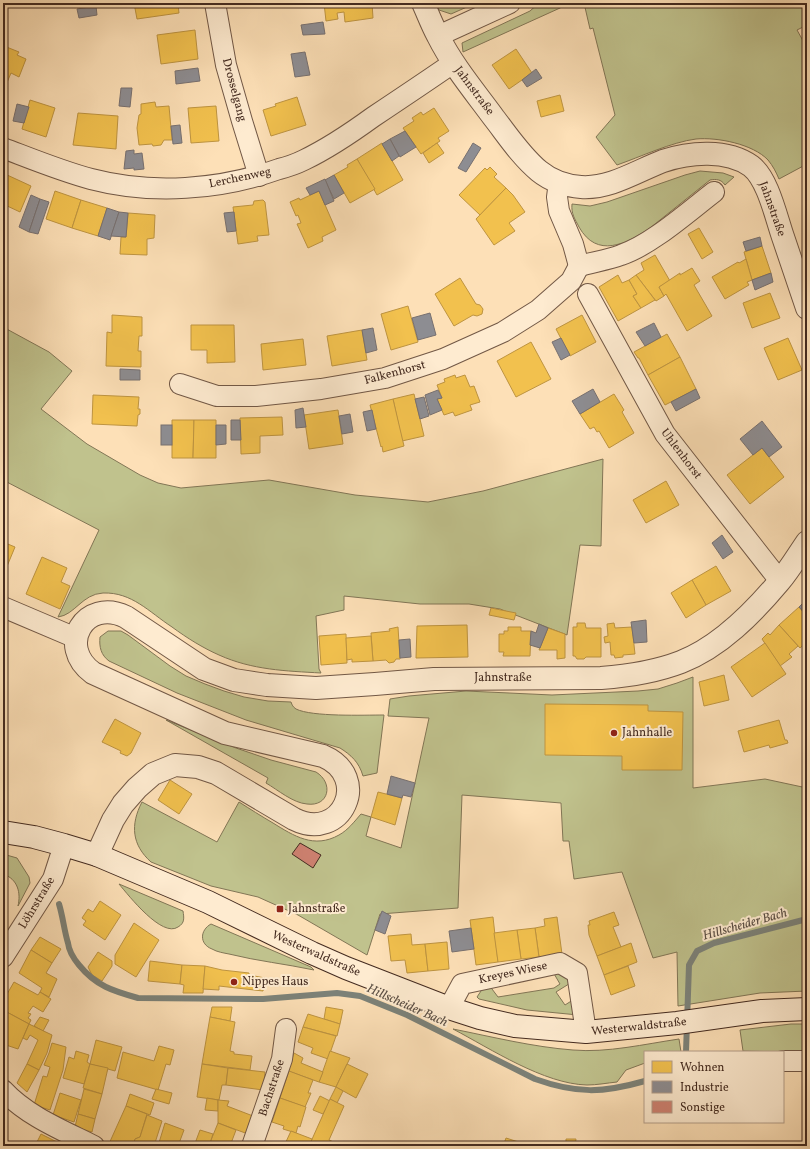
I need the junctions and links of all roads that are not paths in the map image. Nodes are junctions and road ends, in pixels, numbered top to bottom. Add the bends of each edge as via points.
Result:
1 (215, 3) edge
2 (423, 3) edge
3 (510, 3) edge
4 (438, 36) junction
5 (453, 63) junction
6 (3, 148) edge
7 (259, 176) junction
8 (559, 182) junction
9 (714, 192) dead end
10 (579, 266) junction
11 (588, 294) dead end
12 (807, 308) edge
13 (180, 384) dead end
14 (807, 542) edge
15 (780, 581) junction
16 (3, 607) edge
17 (76, 638) junction
18 (3, 832) edge
19 (64, 845) junction
20 (97, 855) junction
21 (3, 958) edge
22 (449, 1008) junction
23 (807, 1009) edge
24 (286, 1029) dead end
25 (586, 1032) junction
26 (784, 1061) edge
27 (807, 1061) edge
28 (3, 1090) edge
29 (94, 1146) edge
30 (252, 1146) edge

1 - 7 street, Drosselgang via 226,65
2 - 4 street, Jahnstraße
3 - 4 street
4 - 5 street, Jahnstraße
5 - 7 street, Lerchenweg via 335,144 303,161
5 - 8 street, Jahnstraße via 526,159 540,172
6 - 7 street, Lerchenweg via 92,180 127,186 199,187
8 - 10 street via 559,211 574,244
8 - 12 street, Jahnstraße via 580,187 597,186 664,161 705,154 722,155 751,166 760,176 768,195
9 - 10 street via 635,249
10 - 13 street, Falkenhorst via 571,281 538,310 503,332 443,359 385,378 321,389 256,396 216,396
11 - 15 street, Uhlenhorst via 665,434
14 - 15 street, Jahnstraße
15 - 17 street, Jahnstraße via 744,619 701,653 681,662 627,676 434,679 316,688 267,685 234,680 204,669 118,614 110,612 91,616 84,622
16 - 17 street
17 - 20 street via 77,654 85,667 93,672 225,733 332,759 343,771 348,786 345,806 339,814 329,821 310,825 294,819 216,773 198,767 175,765 153,774 123,804 112,820
18 - 19 street, Westerwaldstraße
19 - 20 street, Westerwaldstraße
19 - 21 street, Löhrstraße via 52,879
20 - 22 street, Westerwaldstraße via 208,902 346,968
22 - 25 street, Westerwaldstraße via 515,1026
22 - 25 street, Kreyes Wiese via 462,984 560,963 577,973
23 - 25 street, Westerwaldstraße
24 - 30 street, Bachstraße via 282,1059
26 - 27 street
28 - 29 street via 13,1101 33,1114

